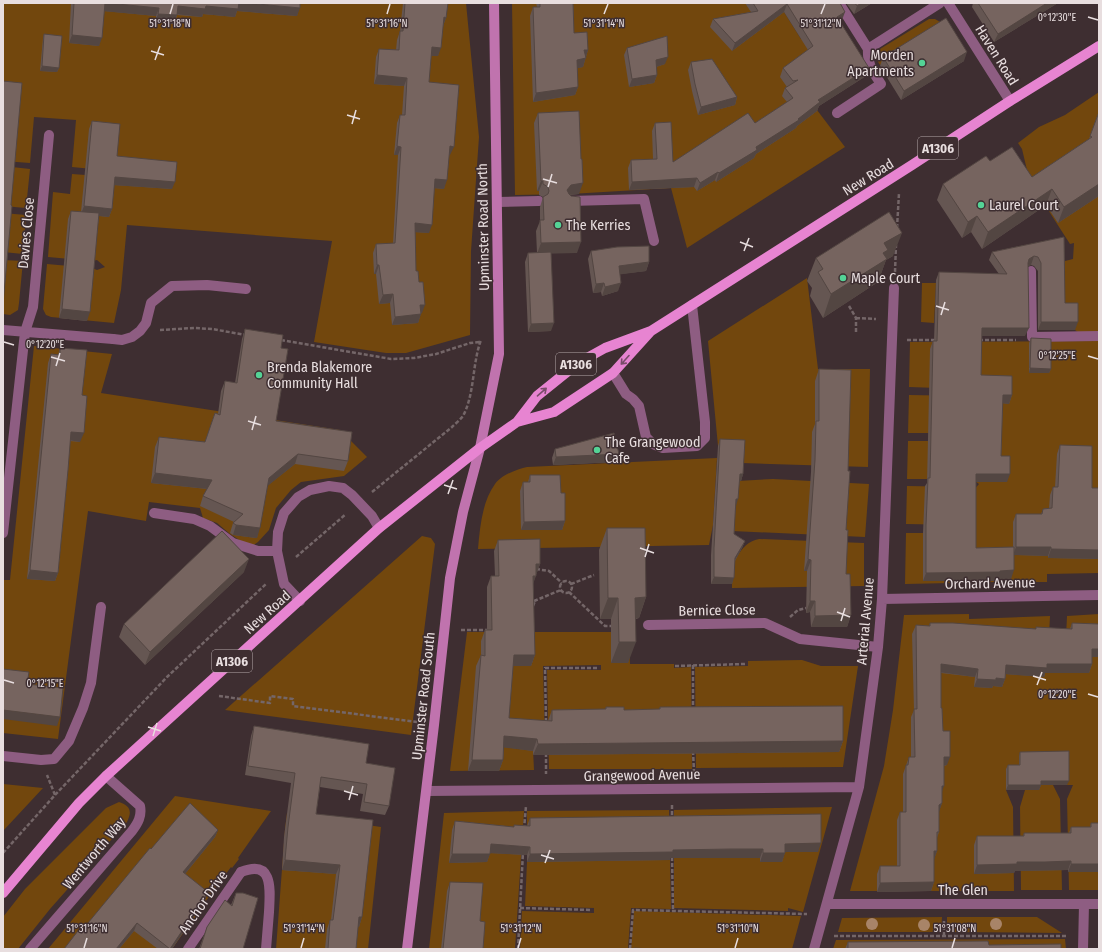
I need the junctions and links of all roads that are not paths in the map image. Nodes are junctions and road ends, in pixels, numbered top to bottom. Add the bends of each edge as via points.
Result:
1 (494, 3) edge
2 (839, 3) edge
3 (940, 3) edge
4 (948, 3) edge
5 (1099, 46) edge
6 (868, 49) junction
7 (1010, 101) junction
8 (838, 113) dead end
9 (49, 135) dead end
10 (539, 201) dead end
11 (570, 201) edge
12 (497, 202) junction
13 (654, 241) dead end
14 (1031, 271) dead end
15 (894, 288) road end
16 (246, 289) dead end
17 (692, 306) junction
18 (3, 330) edge
19 (651, 331) junction
20 (25, 332) junction
21 (1099, 336) edge
22 (613, 373) junction
23 (518, 422) junction
24 (480, 448) junction
25 (154, 513) dead end
26 (379, 528) junction
27 (3, 533) edge
28 (277, 550) junction
29 (1099, 595) edge
30 (882, 599) junction
31 (300, 601) junction
32 (101, 606) dead end
33 (648, 625) dead end
34 (878, 647) junction
35 (3, 756) edge
36 (106, 776) junction
37 (859, 786) junction
38 (427, 791) junction
39 (3, 893) edge
40 (827, 904) junction
41 (1084, 904) junction
42 (1099, 904) edge
43 (30, 949) edge
44 (188, 949) edge
45 (266, 949) edge
46 (407, 949) edge
47 (814, 949) edge
48 (1083, 949) edge

1 - 12 street, Upminster Road North
2 - 6 street
3 - 6 street
4 - 7 street, Haven Road
5 - 7 main road, New Road / A1306
6 - 8 street via 870,66 881,84
7 - 17 main road, New Road / A1306
9 - 20 street, Davies Close via 33,307
10 - 12 street
11 - 13 street via 644,199
12 - 24 street, Upminster Road North via 499,354
14 - 21 street via 1032,337
15 - 30 street, Arterial Avenue
16 - 20 street via 207,285 172,286 151,303 146,323 140,332 122,340
17 - 19 main road, New Road / A1306
17 - 22 street via 706,422 704,438 697,446 663,448 653,444 646,437 639,406 626,394
18 - 20 street
19 -> 22 main road, New Road / A1306
23 -> 19 main road, New Road / A1306 via 538,396 578,363 605,348
20 - 27 street, Davies Close
22 - 23 main road, New Road / A1306 via 554,412
23 - 24 main road, New Road / A1306
24 - 26 main road, New Road / A1306
24 - 38 street, Upminster Road South via 463,512 450,578
25 - 28 street via 194,519 210,526 233,543 258,551
26 - 28 street via 372,516 343,488 329,486 310,490 298,497 284,513 278,532
26 - 31 main road, New Road / A1306
28 - 31 street via 284,584
29 - 30 street, Orchard Avenue
30 - 34 street, Arterial Avenue
31 - 36 main road, New Road / A1306
32 - 35 street via 92,683 69,741 54,759
33 - 34 street, Bernice Close via 765,622 800,639
34 - 37 street, Arterial Avenue
36 - 39 main road, New Road / A1306 via 79,803
36 - 43 street, Wentworth Way via 140,806 138,822
37 - 38 street, Grangewood Avenue
37 - 40 street, Arterial Avenue
38 - 46 street, Upminster Road South
40 - 41 street, The Glen
40 - 47 street, Arterial Avenue
41 - 42 street, The Glen
41 - 48 street
44 - 45 street, Anchor Drive via 241,872 249,869 259,869 269,879

